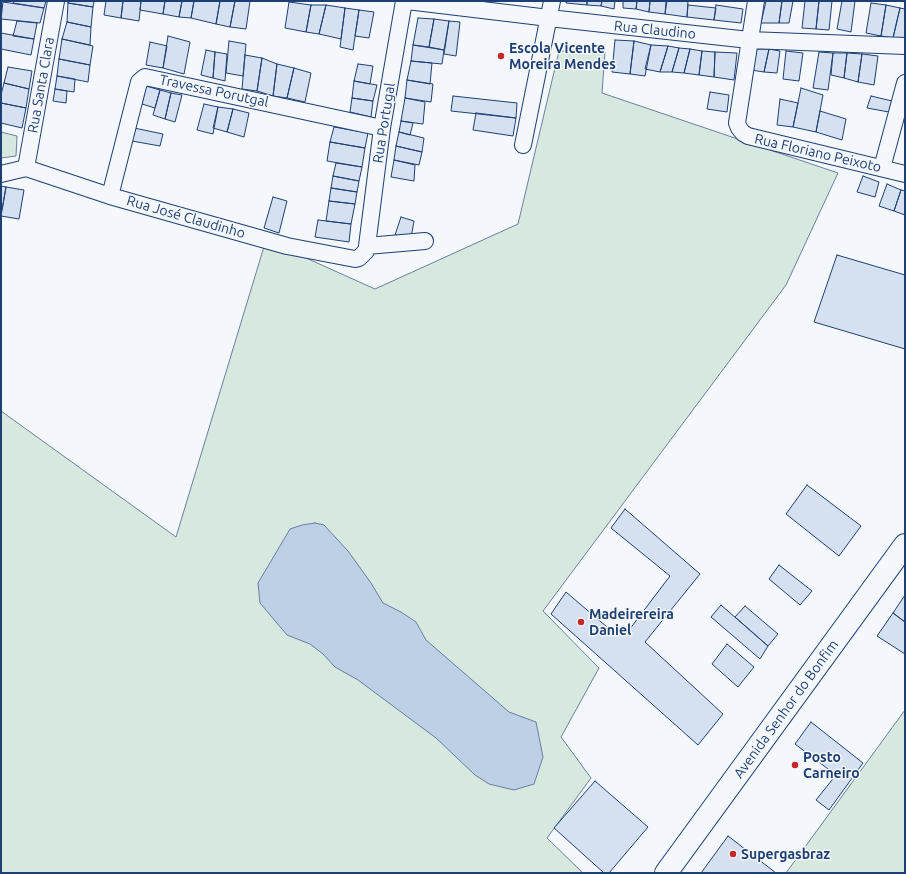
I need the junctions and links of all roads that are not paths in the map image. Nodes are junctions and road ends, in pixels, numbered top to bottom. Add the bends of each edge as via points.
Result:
1 (56, 1) edge
2 (405, 1) edge
3 (552, 1) edge
4 (756, 1) edge
5 (549, 18) junction
6 (749, 40) junction
7 (905, 46) edge
8 (905, 83) edge
9 (382, 128) junction
10 (523, 145) dead end
11 (26, 168) junction
12 (882, 168) junction
13 (1, 174) edge
14 (905, 174) edge
15 (110, 196) junction
16 (425, 241) dead end
17 (366, 246) junction
18 (905, 545) edge
19 (666, 873) edge

1 - 11 street, Rua Santa Clara
2 - 5 street, Rua Claudino
2 - 9 street, Rua Portugal
3 - 5 street
4 - 6 street
5 - 6 street, Rua Claudino
5 - 10 street
6 - 7 street, Rua Claudino
6 - 12 street, Rua Floriano Peixoto via 737,123 743,133
8 - 12 street
9 - 15 street, Travessa Porutgal via 145,77 139,82
9 - 17 street, Rua Portugal
11 - 13 street
11 - 15 street, Rua José Claudinho
12 - 14 street, Rua Floriano Peixoto
15 - 17 street, Rua José Claudinho via 287,246 355,259 363,254
16 - 17 street
18 - 19 main road, Avenida Senhor do Bonfim

